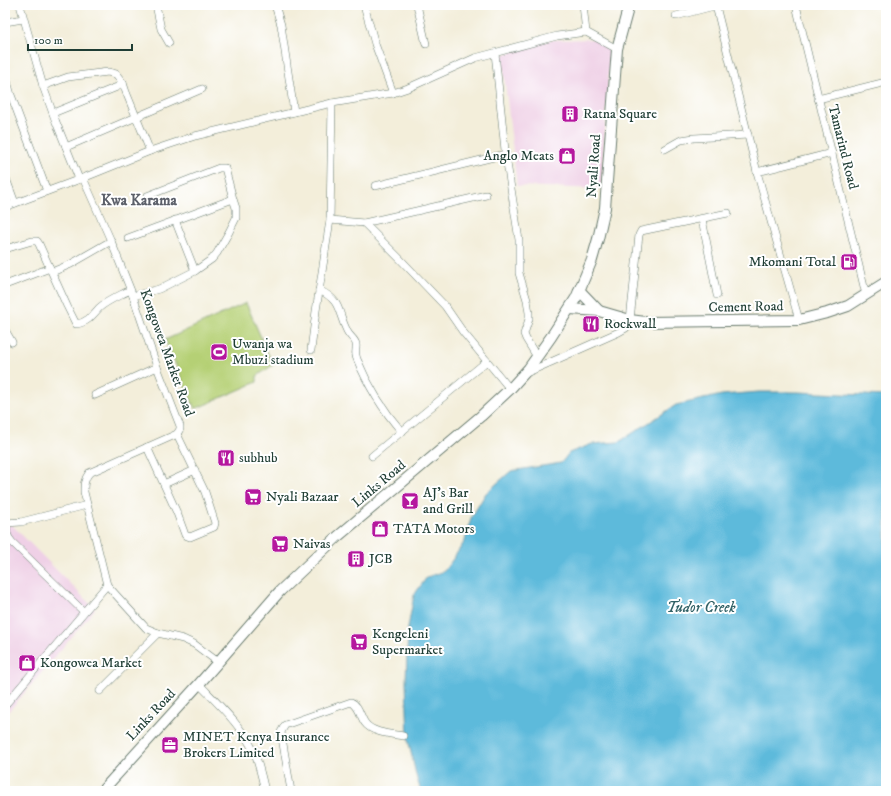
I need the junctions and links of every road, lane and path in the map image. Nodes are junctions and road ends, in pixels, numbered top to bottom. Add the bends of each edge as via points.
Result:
1 (21, 5) edge
2 (156, 5) edge
3 (275, 5) edge
4 (364, 5) edge
5 (417, 5) edge
6 (583, 5) edge
7 (629, 5) edge
8 (717, 5) edge
9 (796, 5) edge
10 (676, 16) dead end
11 (23, 19) junction
12 (5, 22) edge
13 (586, 32) junction
14 (169, 43) dead end
15 (426, 44) dead end
16 (617, 49) junction
17 (495, 53) junction
18 (5, 74) edge
19 (886, 82) edge
20 (123, 83) junction
21 (43, 86) junction
22 (202, 89) dead end
23 (393, 93) junction
24 (818, 99) junction
25 (332, 103) junction
26 (294, 112) junction
27 (53, 113) junction
28 (136, 116) junction
29 (748, 135) junction
30 (66, 147) junction
31 (665, 149) dead end
32 (150, 151) junction
33 (832, 153) junction
34 (506, 154) junction
35 (757, 172) junction
36 (5, 176) edge
37 (81, 179) junction
38 (375, 186) dead end
39 (47, 191) junction
40 (486, 195) dead end
41 (147, 196) dead end
42 (233, 199) junction
43 (15, 203) junction
44 (5, 207) edge
45 (728, 213) dead end
46 (702, 219) junction
47 (176, 220) junction
48 (330, 220) junction
49 (364, 224) junction
50 (128, 238) dead end
51 (111, 241) junction
52 (5, 249) edge
53 (51, 270) junction
54 (195, 271) junction
55 (886, 282) edge
56 (5, 285) edge
57 (581, 285) junction
58 (319, 290) junction
59 (131, 293) junction
60 (717, 295) dead end
61 (866, 295) junction
62 (570, 308) junction
63 (599, 311) junction
64 (630, 320) junction
65 (799, 320) junction
66 (5, 330) edge
67 (12, 342) dead end
68 (311, 350) dead end
69 (537, 357) junction
70 (487, 361) junction
71 (157, 367) junction
72 (523, 375) junction
73 (510, 389) junction
74 (95, 395) dead end
75 (402, 432) junction
76 (177, 434) junction
77 (147, 447) junction
78 (372, 456) dead end
79 (195, 470) junction
80 (164, 484) junction
81 (87, 505) junction
82 (7, 523) edge
83 (107, 585) junction
84 (83, 612) junction
85 (158, 633) junction
86 (218, 662) junction
87 (199, 684) junction
88 (100, 691) dead end
89 (5, 705) edge
90 (404, 736) dead end
91 (102, 791) edge
92 (265, 791) edge
93 (291, 791) edge

1 - 11 street, Kongowea Market Road
2 - 14 street via 161,29
3 - 26 street via 281,25
4 - 23 street
5 - 15 street
6 - 13 street
7 - 16 main road, Nyali Road
8 - 10 street
8 - 29 street
9 - 24 street, Tamarind Road
11 - 12 street
11 - 21 street, Kongowea Market Road
13 - 16 street
13 - 17 street via 557,36
16 - 57 main road, Nyali Road via 605,208 592,260
17 - 23 street via 475,58
17 - 34 street
18 - 39 street
19 - 24 street
20 - 21 street via 116,74 108,72 68,77
20 - 27 street
20 - 28 street
21 - 27 street, Kongowea Market Road
22 - 28 street
23 - 25 street
24 - 33 street, Tamarind Road
25 - 26 street
25 - 48 street
26 - 32 street via 195,136
27 - 30 street, Kongowea Market Road
28 - 30 street
28 - 32 street
29 - 31 street via 681,140
29 - 35 street
30 - 37 street, Kongowea Market Road
32 - 37 street
33 - 35 street
33 - 61 street, Tamarind Road
34 - 38 street
34 - 69 street via 519,240 519,273 529,313 524,334
35 - 65 street
36 - 43 street
37 - 39 street
37 - 51 street, Kongowea Market Road
39 - 43 street
40 - 49 street
41 - 42 street via 223,167 227,170
42 - 47 street
42 - 54 street via 237,213 229,232 212,259
43 - 44 street
45 - 46 street
46 - 60 street
46 - 64 street via 640,233
47 - 50 street
47 - 54 street
48 - 49 street
48 - 58 street
49 - 70 street via 445,306
51 - 53 street via 71,264
51 - 59 street, Kongowea Market Road
52 - 53 street via 37,241
53 - 56 street
53 - 59 street via 76,324 83,322 100,308
54 - 59 street via 158,289
55 - 61 main road, Cement Road
57 - 62 main road, Links Road
57 - 63 main road
58 - 68 street
58 - 75 street via 335,301 346,329 355,342 356,357 370,386 384,410
59 - 71 street, Kongowea Market Road
61 - 65 main road, Cement Road via 848,306
62 - 63 main road, Cement Road
62 - 69 main road, Links Road
63 - 64 main road, Cement Road
64 - 65 main road, Cement Road
64 - 72 street via 628,326 619,332
66 - 67 street
69 - 72 main road, Links Road
70 - 73 street
70 - 75 street
71 - 74 street
71 - 76 street, Kongowea Market Road via 179,422 180,429
72 - 73 main road, Links Road
73 - 86 main road, Links Road via 280,590
75 - 78 street
76 - 77 street, Kongowea Market Road
76 - 79 street
77 - 80 street
77 - 81 street, Kongowea Market Road via 89,473 84,484
79 - 80 street
79 - 80 street via 205,492 214,527 190,537 185,535
81 - 82 street via 21,522
81 - 83 street, Kongowea Market Road
82 - 84 street via 7,533 12,542
83 - 84 street
83 - 85 street, Kongowea Market Road via 146,628
84 - 89 street
85 - 86 street, Kongowea Market Road via 194,644
85 - 88 street
86 - 87 main road, Links Road
87 - 91 main road, Links Road
87 - 92 street via 250,744 255,753
90 - 93 street via 380,732 370,727 351,702 285,725 280,732

